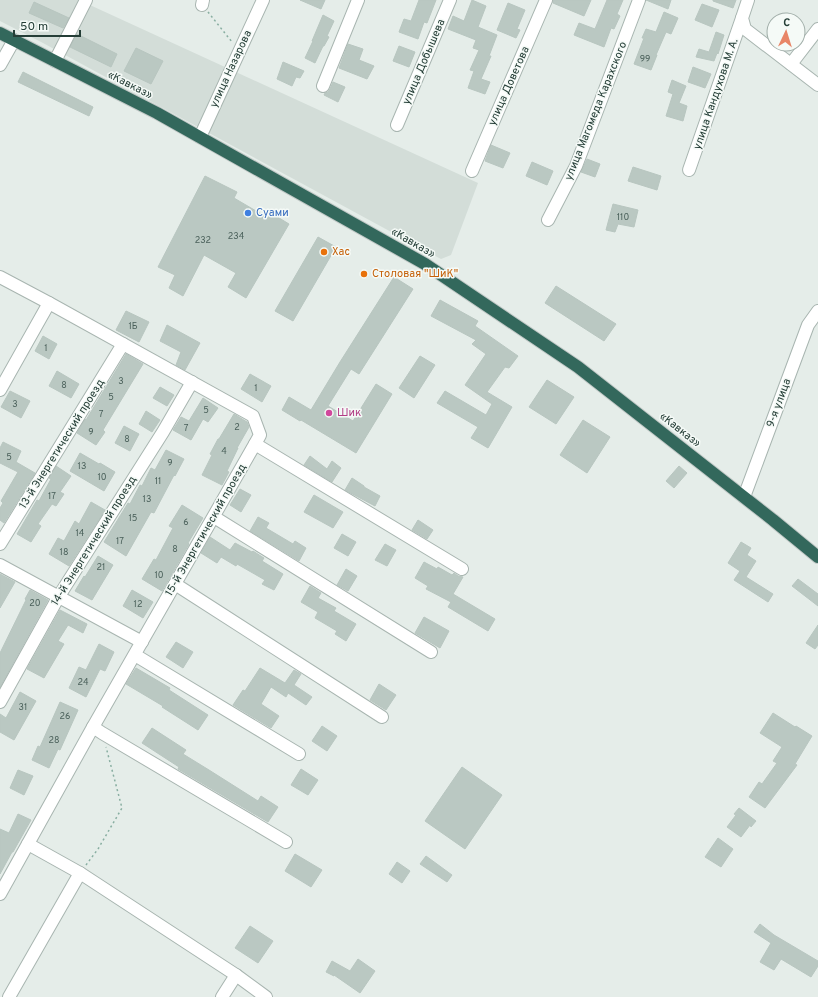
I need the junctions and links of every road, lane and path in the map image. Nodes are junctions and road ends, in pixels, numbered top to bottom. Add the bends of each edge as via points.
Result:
1 (86, 0) edge
2 (263, 0) edge
3 (358, 0) edge
4 (450, 0) edge
5 (546, 0) edge
6 (639, 0) edge
7 (748, 0) edge
8 (202, 2) edge
9 (742, 18) junction
10 (818, 29) edge
11 (0, 33) edge
12 (14, 40) junction
13 (240, 50) junction
14 (55, 61) junction
15 (791, 64) junction
16 (0, 65) edge
17 (818, 85) edge
18 (323, 86) dead end
19 (397, 125) dead end
20 (200, 137) junction
21 (689, 170) dead end
22 (472, 171) dead end
23 (548, 220) dead end
24 (0, 277) edge
25 (49, 303) junction
26 (818, 311) edge
27 (123, 344) junction
28 (192, 382) junction
29 (0, 390) edge
30 (255, 444) junction
31 (744, 497) junction
32 (214, 517) junction
33 (0, 544) edge
34 (818, 557) edge
35 (0, 565) edge
36 (462, 569) dead end
37 (175, 584) junction
38 (59, 596) junction
39 (142, 642) junction
40 (431, 652) dead end
41 (134, 655) junction
42 (0, 702) edge
43 (382, 717) dead end
44 (98, 730) junction
45 (299, 754) dead end
46 (286, 842) dead end
47 (28, 844) junction
48 (80, 873) junction
49 (0, 894) edge
50 (236, 975) junction
51 (9, 997) edge
52 (222, 997) edge
53 (266, 997) edge

1 - 14 street
2 - 13 street, улица Назарова
3 - 18 street
4 - 19 street, улица Добышева
5 - 22 street, улица Доветова
6 - 23 street, улица Магомеда Карахского via 576,166
7 - 9 street, улица Кандухова М. А.
8 - 13 path
9 - 15 street via 745,29
9 - 21 street, улица Кандухова М. А.
10 - 15 street
11 - 12 highway, «Кавказ»
12 - 14 highway, «Кавказ»
12 - 16 street
13 - 20 street, улица Назарова
14 - 20 highway, «Кавказ»
15 - 17 street
20 - 31 highway, «Кавказ» via 425,264 578,367
24 - 25 street, 15-й Энергетический проезд
25 - 27 street, 15-й Энергетический проезд
25 - 29 street
26 - 31 street, 9-я улица via 808,325
27 - 28 street, 15-й Энергетический проезд
27 - 33 street, 13-й Энергетический проезд
28 - 30 street, 15-й Энергетический проезд via 253,416 260,435
28 - 38 street, 14-й Энергетический проезд
30 - 32 street, 15-й Энергетический проезд
30 - 36 street
31 - 34 highway, «Кавказ»
32 - 37 street, 15-й Энергетический проезд
32 - 40 street
35 - 38 street
37 - 39 street, 15-й Энергетический проезд
37 - 43 street
38 - 39 street
38 - 42 street, 14-й Энергетический проезд
39 - 41 street, 15-й Энергетический проезд
41 - 44 street, 15-й Энергетический проезд
41 - 45 street
44 - 46 street
44 - 47 street, 15-й Энергетический проезд
44 - 48 path via 122,808 98,849
47 - 48 street
47 - 49 street, 15-й Энергетический проезд
48 - 50 street
48 - 51 street
50 - 52 street
50 - 53 street

